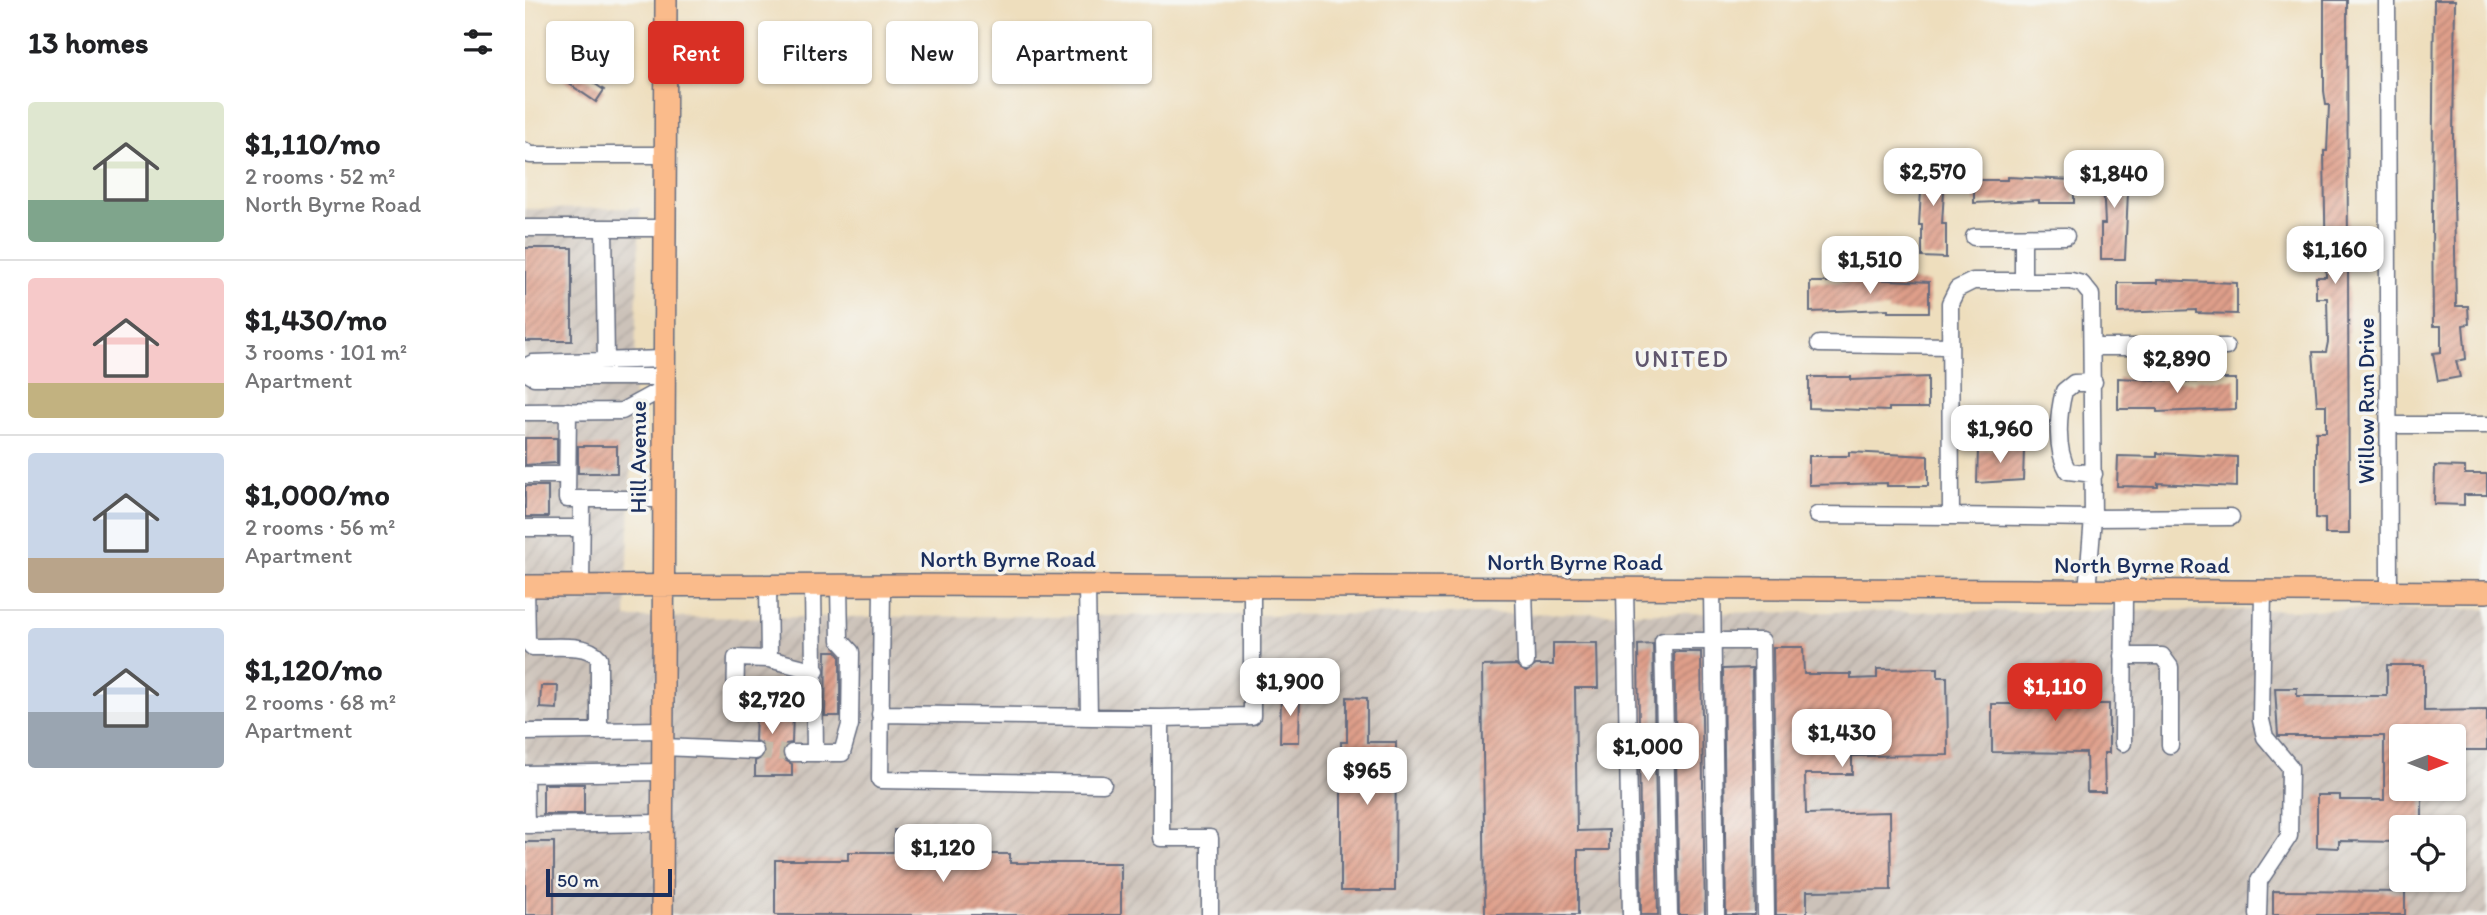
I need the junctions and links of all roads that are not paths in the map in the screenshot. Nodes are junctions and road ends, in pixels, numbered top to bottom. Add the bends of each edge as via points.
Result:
1 (666, 0) edge
2 (2387, 0) edge
3 (525, 151) edge
4 (666, 155) junction
5 (525, 228) edge
6 (604, 228) junction
7 (665, 228) junction
8 (2066, 236) dead end
9 (1974, 237) dead end
10 (2023, 237) junction
11 (2023, 281) junction
12 (1819, 344) dead end
13 (1950, 346) junction
14 (2094, 347) junction
15 (2226, 347) dead end
16 (606, 361) junction
17 (525, 369) edge
18 (664, 375) junction
19 (2094, 382) junction
20 (568, 411) junction
21 (525, 412) edge
22 (2389, 425) junction
23 (2487, 425) edge
24 (2094, 474) junction
25 (525, 475) edge
26 (567, 475) junction
27 (582, 499) junction
28 (664, 499) junction
29 (1817, 515) dead end
30 (1951, 516) junction
31 (2231, 517) dead end
32 (2093, 518) junction
33 (525, 528) edge
34 (582, 528) junction
35 (768, 585) junction
36 (882, 585) junction
37 (525, 586) edge
38 (581, 586) junction
39 (663, 586) junction
40 (813, 586) junction
41 (839, 586) junction
42 (1087, 586) junction
43 (1252, 587) junction
44 (1524, 588) junction
45 (1625, 589) junction
46 (1712, 589) junction
47 (2087, 591) junction
48 (2124, 591) junction
49 (2263, 591) junction
50 (2389, 592) junction
51 (2487, 592) edge
52 (1711, 641) junction
53 (2123, 656) junction
54 (769, 659) junction
55 (1526, 662) dead end
56 (815, 671) junction
57 (735, 711) dead end
58 (880, 714) junction
59 (1089, 717) junction
60 (1161, 718) junction
61 (599, 731) junction
62 (525, 732) edge
63 (663, 739) junction
64 (2123, 743) dead end
65 (2171, 744) dead end
66 (755, 751) tunnel mouth
67 (792, 752) tunnel mouth
68 (815, 753) junction
69 (663, 772) junction
70 (1103, 784) dead end
71 (663, 823) junction
72 (662, 915) edge
73 (1210, 915) edge
74 (1631, 915) edge
75 (1669, 915) edge
76 (1716, 915) edge
77 (1766, 915) edge
78 (2258, 915) edge

1 - 4 main road, Hill Avenue
2 - 22 street, Willow Run Drive
3 - 4 street via 530,155
4 - 7 main road, Hill Avenue
5 - 6 street
6 - 7 street
6 - 16 street
7 - 18 main road, Hill Avenue
8 - 10 street
9 - 10 street
10 - 11 street
11 - 13 street via 1973,281 1957,289 1950,303
11 - 14 street via 2082,284 2091,295
12 - 13 street
13 - 30 street
14 - 15 street
14 - 19 street
16 - 17 street via 533,363
16 - 18 street
17 - 18 street via 534,377
18 - 20 street via 622,411
18 - 28 main road, Hill Avenue
19 - 24 street
19 - 24 street via 2074,383 2064,391 2060,430 2062,461 2068,471
20 - 21 street
20 - 26 street
22 - 23 street
22 - 50 street, Willow Run Drive
24 - 32 street
25 - 26 street
26 - 27 street via 567,499
27 - 28 street
27 - 34 street
28 - 39 main road, Hill Avenue
29 - 30 street
30 - 32 street
31 - 32 street
32 - 47 street
33 - 34 street
34 - 38 street
35 - 39 main road, North Byrne Road
35 - 40 main road, North Byrne Road
35 - 54 street
36 - 41 main road, North Byrne Road
36 - 42 main road, North Byrne Road
36 - 58 street
37 - 38 main road, North Byrne Road
37 - 61 street via 527,641 532,647 585,649 599,658
38 - 39 main road, North Byrne Road
39 - 63 main road, Hill Avenue
40 - 41 main road, North Byrne Road
40 - 56 street
41 - 68 street via 840,640 851,652 850,725 842,752
42 - 43 main road, North Byrne Road
42 - 59 street
43 - 44 main road, North Byrne Road
43 - 60 street via 1252,716
44 - 45 main road, North Byrne Road
44 - 55 street
45 - 46 main road, North Byrne Road
45 - 74 street
46 - 47 main road, North Byrne Road
46 - 52 street
47 - 48 main road, North Byrne Road
48 - 49 main road, North Byrne Road
48 - 53 street
49 - 50 main road, North Byrne Road
49 - 78 street via 2261,720 2265,737 2290,767 2288,836 2259,881
50 - 51 main road, North Byrne Road
52 - 75 street via 1664,641
52 - 76 street
52 - 77 street via 1762,641
53 - 64 street
53 - 65 street via 2162,656 2170,667
54 - 56 street
54 - 57 street via 736,659
56 - 68 street
58 - 59 street
58 - 70 street via 880,780
59 - 60 street
60 - 73 street via 1161,838 1210,838
61 - 62 street
61 - 63 street
63 - 66 street
63 - 69 main road, Hill Avenue
67 - 68 street
69 - 71 main road, Hill Avenue
69 - 71 street via 525,774 526,825
71 - 72 main road, Hill Avenue

